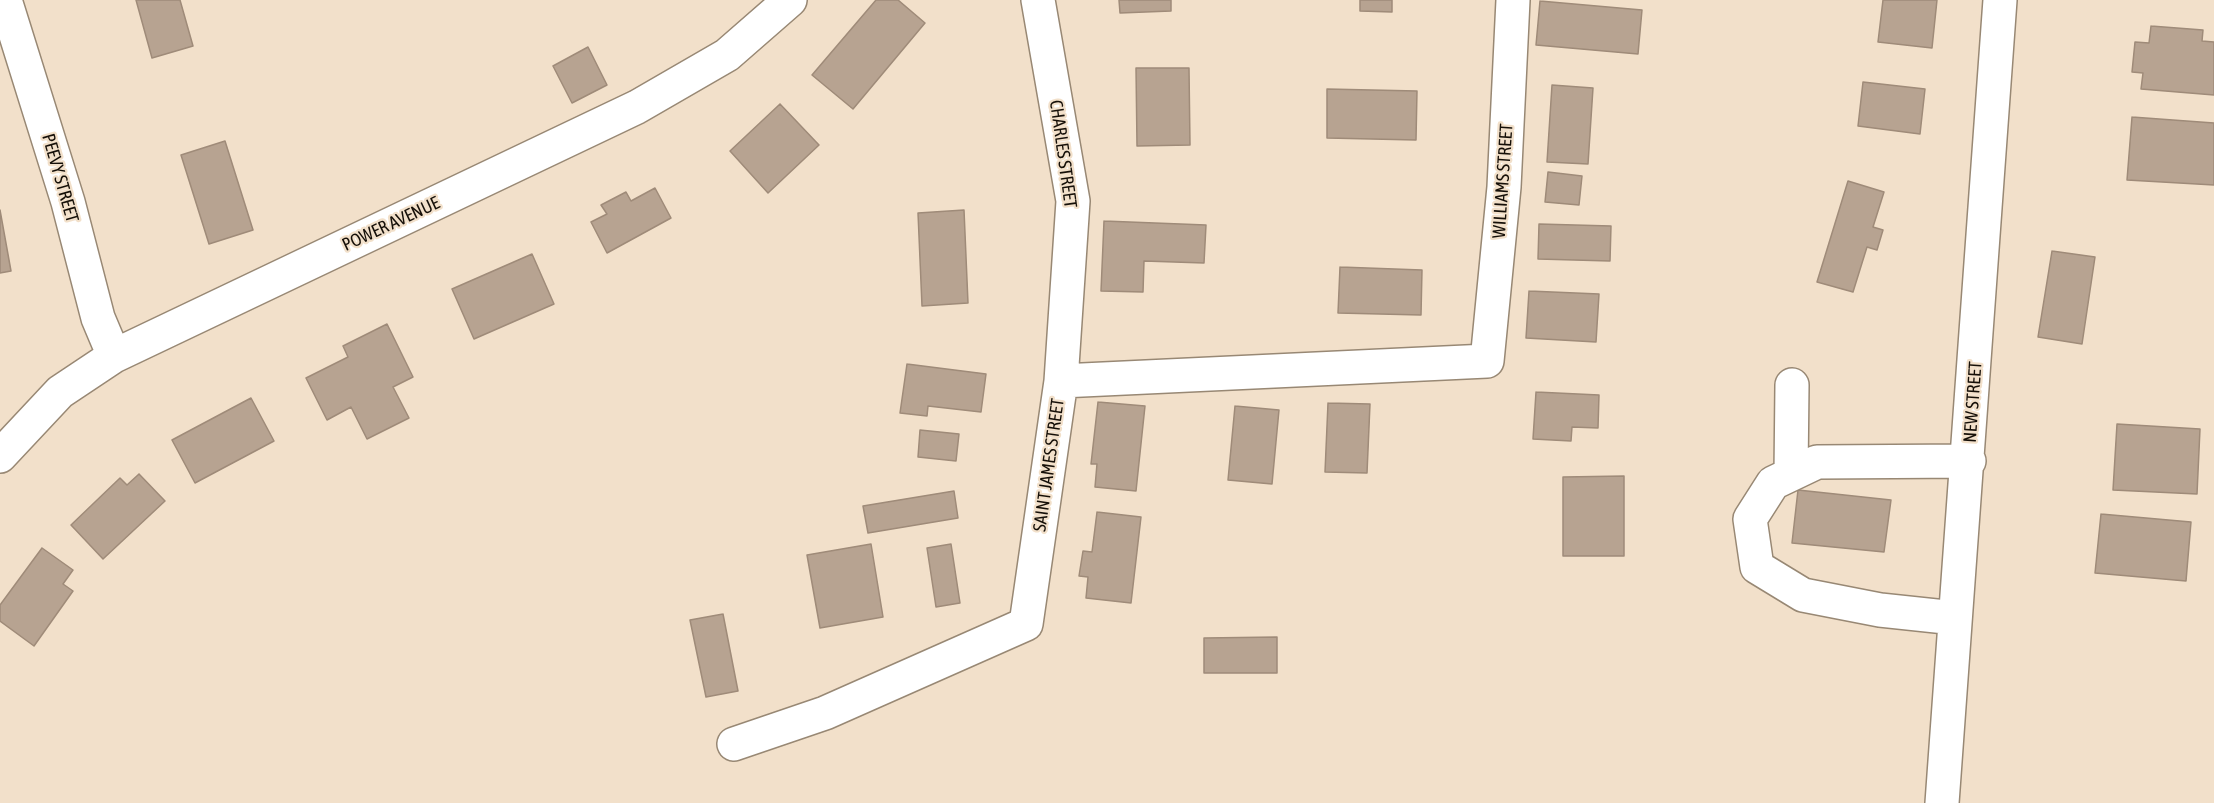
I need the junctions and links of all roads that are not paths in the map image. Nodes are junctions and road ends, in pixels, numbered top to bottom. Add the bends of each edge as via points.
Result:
1 (5, 0) edge
2 (790, 0) edge
3 (1038, 0) edge
4 (1513, 0) edge
5 (2000, 0) edge
6 (114, 356) junction
7 (1487, 361) joint
8 (1061, 381) junction
9 (1792, 385) dead end
10 (0, 456) edge
11 (1968, 461) junction
12 (1791, 474) junction
13 (1955, 618) junction
14 (734, 744) dead end
15 (1942, 803) edge

1 - 6 street, PEEVY STREET via 68,202 98,318
2 - 6 street, POWER AVENUE via 728,55 637,107
3 - 8 street, CHARLES STREET via 1073,201
4 - 7 street, WILLIAMS STREET via 1504,187
5 - 11 street, NEW STREET
6 - 10 street, POWER AVENUE via 60,392
7 - 8 street, SAINT JAMES STREET
8 - 14 street, SAINT JAMES STREET via 1026,624 825,713
9 - 12 street
11 - 12 street via 1817,462
11 - 13 street, NEW STREET
12 - 13 street via 1773,483 1750,519 1757,567 1803,595 1880,610
13 - 15 street, NEW STREET

